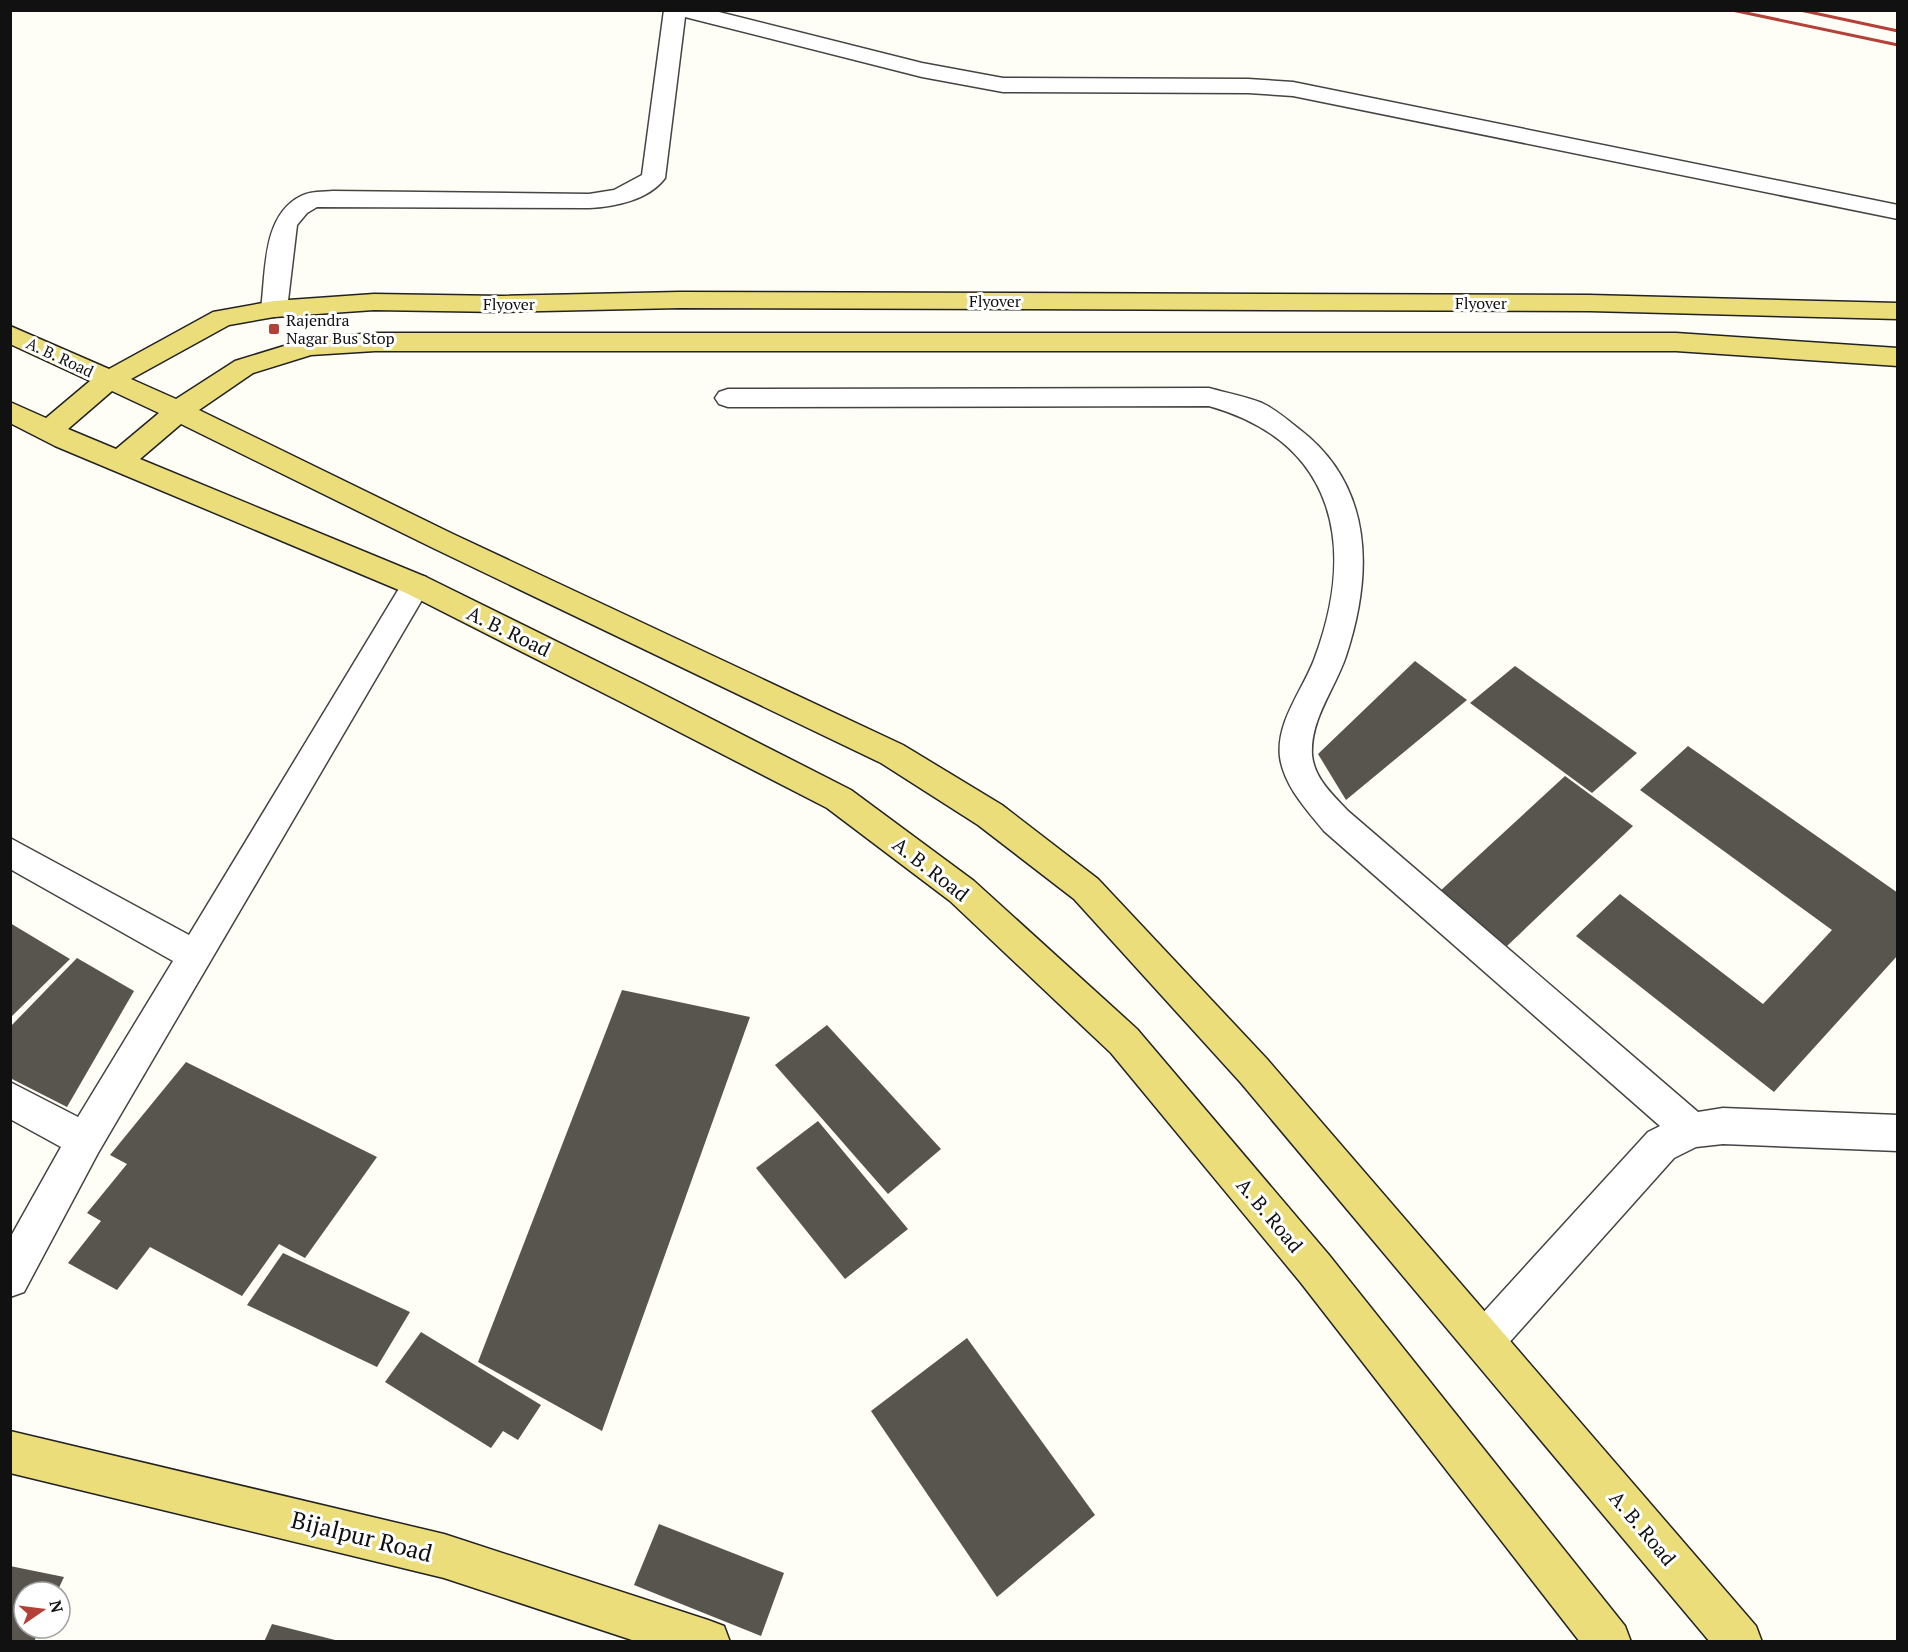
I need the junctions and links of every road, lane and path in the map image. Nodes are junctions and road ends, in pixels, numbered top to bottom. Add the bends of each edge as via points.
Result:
1 (675, 10) edge
2 (684, 10) edge
3 (1898, 212) edge
4 (273, 309) junction
5 (1898, 311) edge
6 (10, 334) edge
7 (1898, 357) edge
8 (110, 380) junction
9 (728, 398) dead end
10 (10, 411) edge
11 (178, 411) junction
12 (48, 430) junction
13 (119, 462) junction
14 (416, 585) junction
15 (10, 852) edge
16 (195, 956) junction
17 (10, 1099) edge
18 (1692, 1130) junction
19 (1898, 1134) edge
20 (85, 1140) junction
21 (10, 1278) edge
22 (1484, 1341) junction
23 (10, 1452) edge
24 (680, 1638) edge
25 (1610, 1641) edge
26 (1740, 1641) edge

1 - 4 street via 653,178 636,191 613,200 590,201 311,200 285,224
2 - 3 street via 922,70 1003,85 1293,89
4 - 5 main road, Flyover via 375,302 680,300 1590,303
4 - 8 main road, Flyover via 222,318
6 - 8 main road, A. B. Road
7 - 11 main road, Flyover via 1676,342 375,342 310,347 244,367
8 - 11 main road, A. B. Road
8 - 12 main road, Flyover
9 - 18 street via 1209,397 1250,409 1292,434 1320,463 1343,504 1351,548 1348,592 1330,658 1297,731 1296,758 1307,786 1336,821
10 - 12 main road, A. B. Road
11 - 13 main road, Flyover
11 - 22 main road, A. B. Road via 892,754 990,815 1086,889 1254,1071
12 - 13 main road, A. B. Road
13 - 14 main road, A. B. Road
14 - 16 street
14 - 25 main road, A. B. Road via 839,799 962,891 1124,1041 1315,1269
15 - 16 street
16 - 20 street
17 - 20 street
18 - 19 street via 1723,1126
18 - 22 street via 1661,1145
20 - 21 street
22 - 26 main road, A. B. Road
23 - 24 main road, Bijalpur Road via 444,1556

